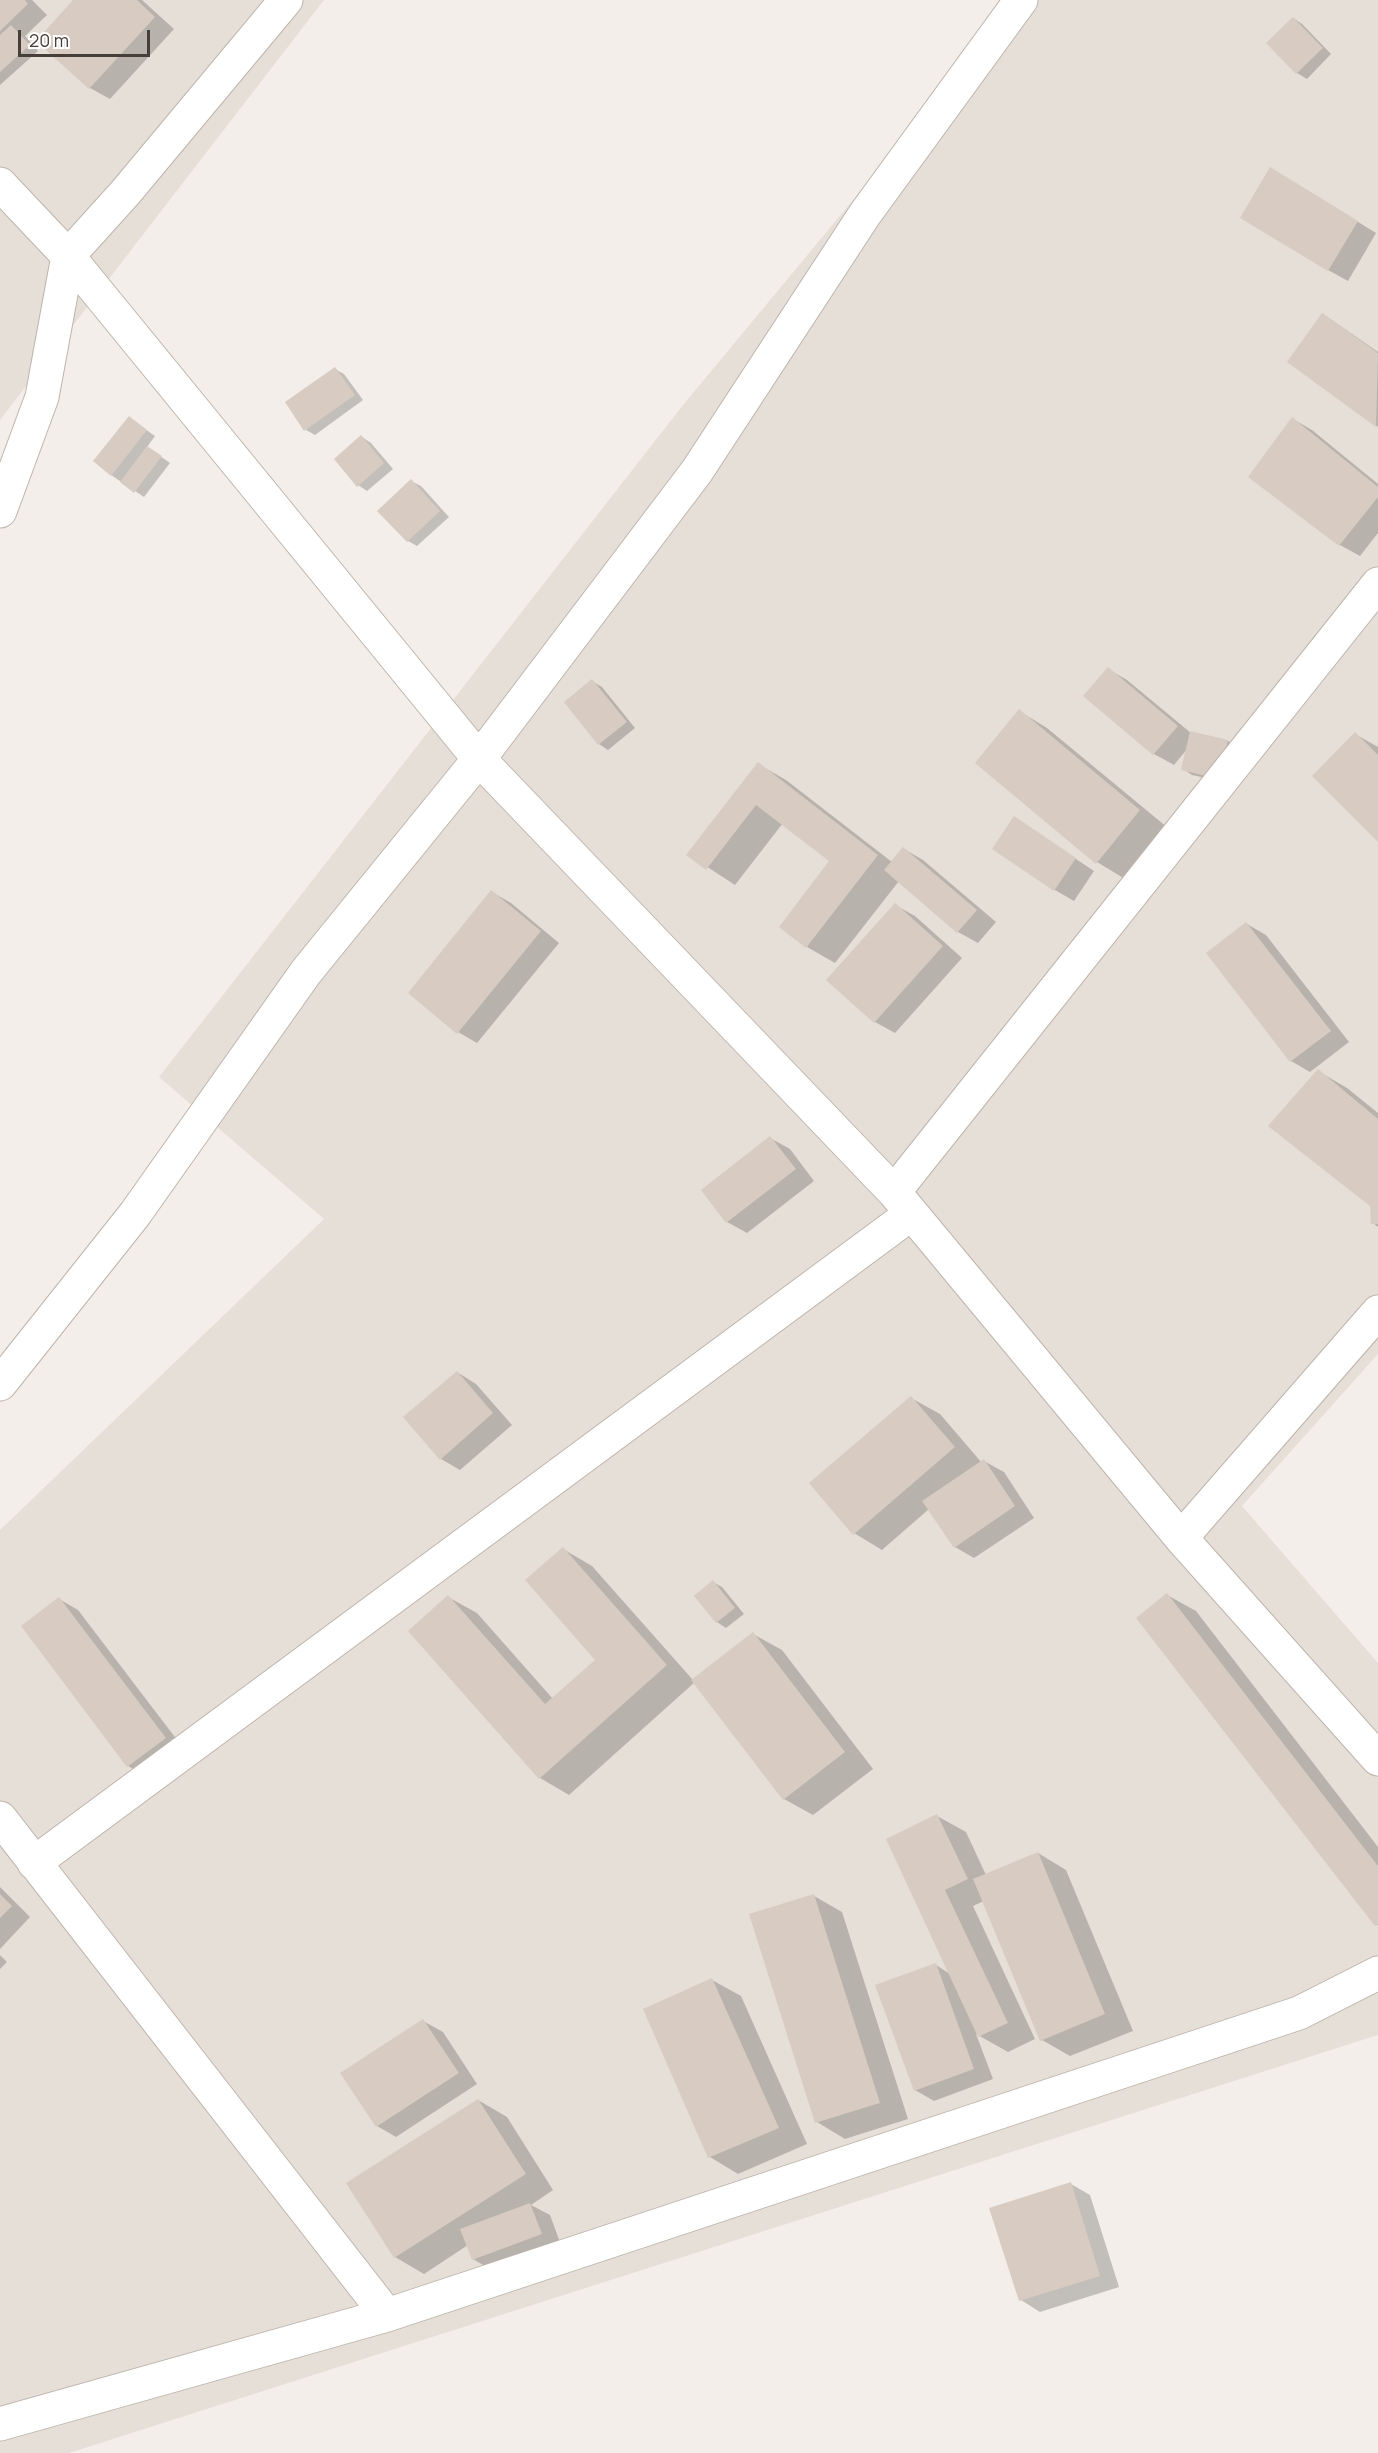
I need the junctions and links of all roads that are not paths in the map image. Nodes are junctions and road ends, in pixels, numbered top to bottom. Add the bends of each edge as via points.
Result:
1 (286, 0) edge
2 (1021, 0) edge
3 (0, 184) edge
4 (68, 256) junction
5 (0, 510) edge
6 (1378, 584) edge
7 (479, 759) junction
8 (902, 1203) junction
9 (1378, 1312) edge
10 (0, 1384) edge
11 (1181, 1538) junction
12 (1378, 1759) edge
13 (0, 1818) edge
14 (34, 1863) junction
15 (1378, 1973) edge
16 (387, 2315) junction
17 (0, 2424) edge

1 - 4 street
2 - 7 street via 865,214 697,471
3 - 4 street
4 - 5 street via 42,397
4 - 7 street
6 - 8 street
7 - 8 street
7 - 10 street via 306,972 135,1214
8 - 11 street
8 - 14 street
9 - 11 street
11 - 12 street
13 - 14 street
14 - 16 street
15 - 16 street via 1299,2013
16 - 17 street

